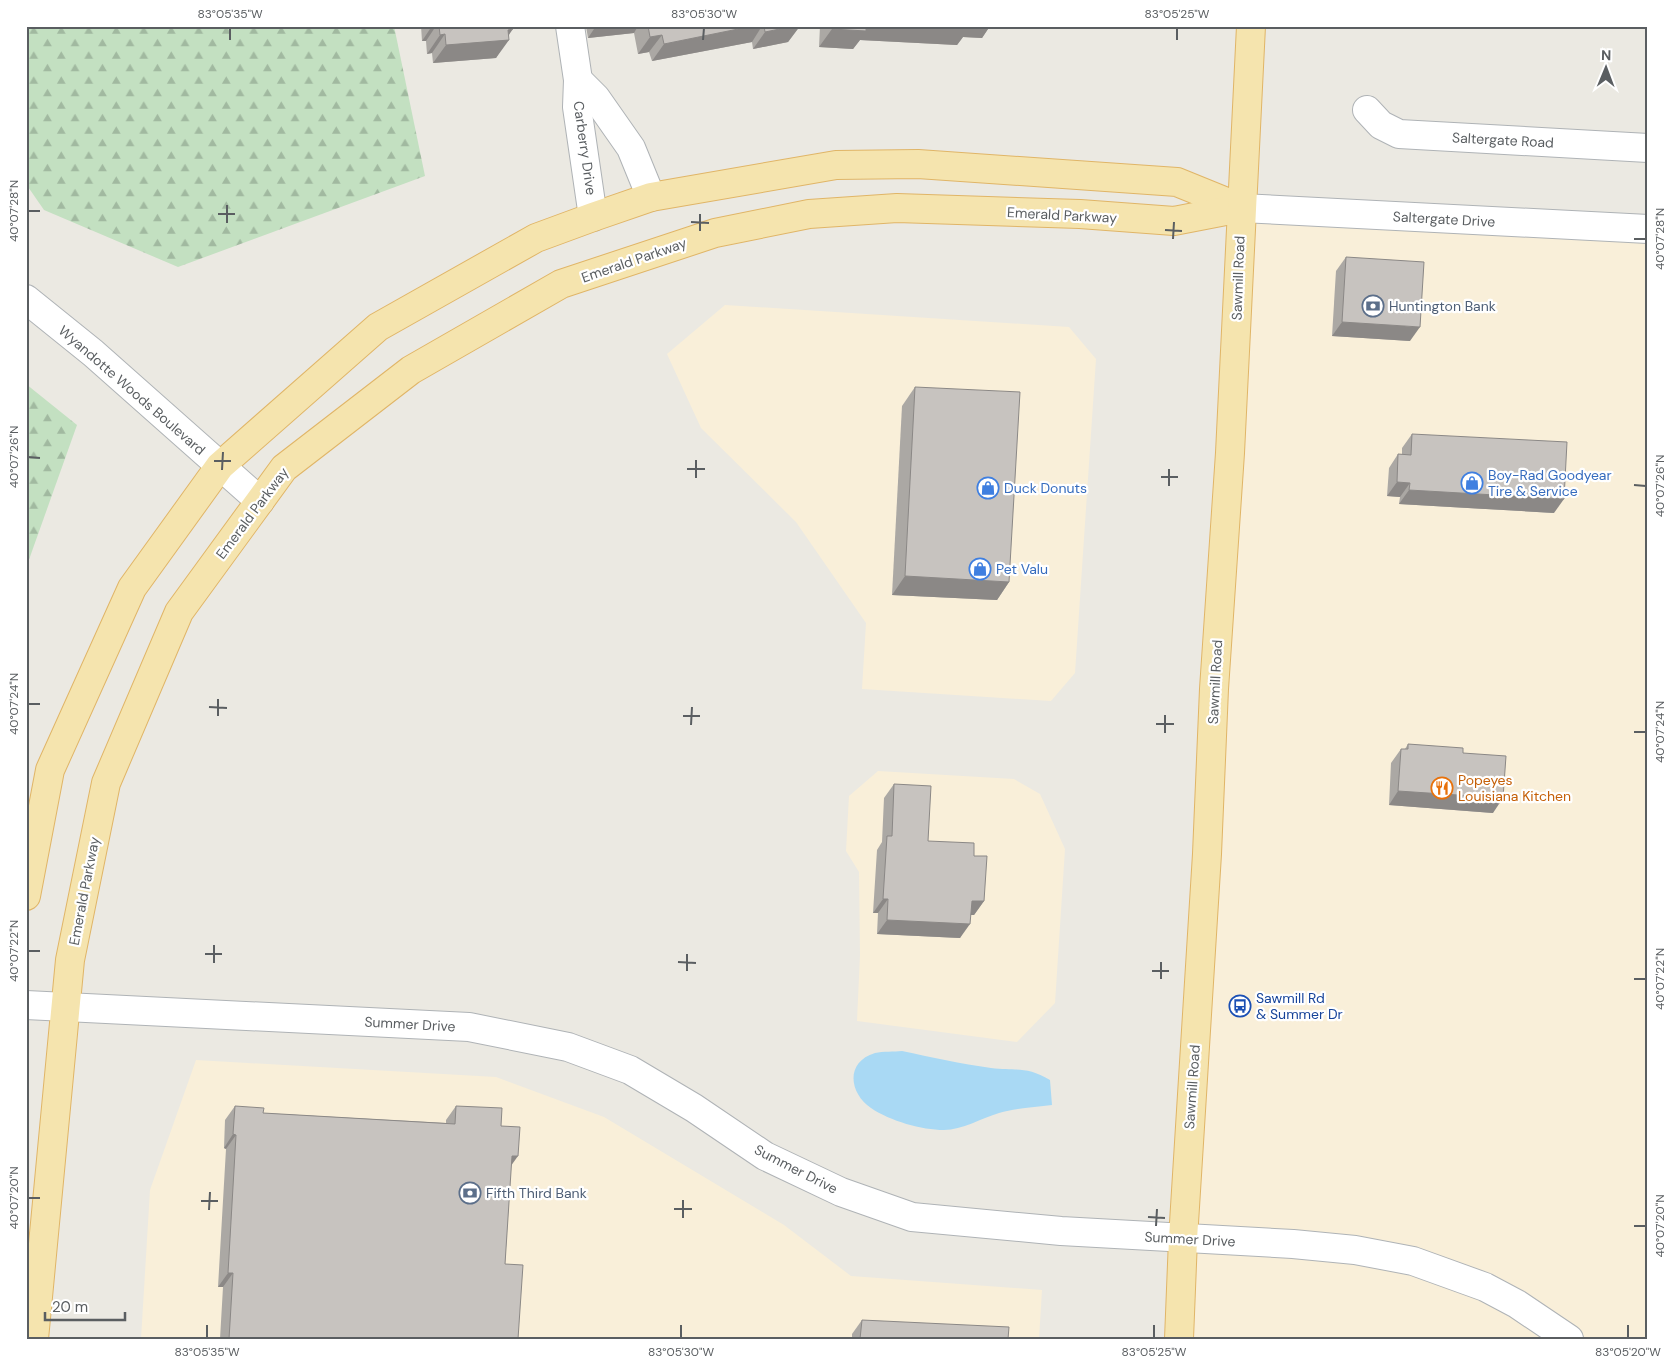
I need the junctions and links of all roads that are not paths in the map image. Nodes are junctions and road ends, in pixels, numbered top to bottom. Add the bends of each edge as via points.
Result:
1 (570, 26) edge
2 (1251, 26) edge
3 (578, 80) junction
4 (1367, 110) dead end
5 (1648, 148) edge
6 (651, 197) junction
7 (1241, 208) junction
8 (593, 217) junction
9 (1648, 229) edge
10 (26, 299) edge
11 (220, 466) junction
12 (260, 501) junction
13 (26, 896) edge
14 (26, 1005) edge
15 (65, 1008) junction
16 (1182, 1239) junction
17 (34, 1339) edge
18 (1179, 1339) edge
19 (1569, 1339) edge

1 - 3 street, Carberry Drive
2 - 7 main road, Sawmill Road
3 - 6 street, Carberry Drive via 596,98 631,148
3 - 8 street, Carberry Drive via 577,107
4 - 5 street, Saltergate Road via 1381,125 1399,134
6 - 7 main road via 836,165 918,164 1178,182
6 - 8 main road
7 - 9 street, Saltergate Drive
7 - 12 main road, Emerald Parkway via 1174,221 1080,214 897,208 809,214 715,233 561,284 411,370 284,468
7 - 16 main road, Sawmill Road via 1207,863
8 - 11 main road via 536,238 378,327
10 - 11 street, Wyandotte Woods Boulevard via 93,353
11 - 12 street, Wyandotte Woods Boulevard
11 - 13 main road via 132,588 124,605 50,770
12 - 15 main road, Emerald Parkway via 179,612 106,782 70,960
14 - 15 street, Summer Drive
15 - 16 street, Summer Drive via 470,1027 568,1047 630,1070 694,1108 764,1156 841,1192 912,1217
15 - 17 main road, Emerald Parkway
16 - 18 main road, Sawmill Road
16 - 19 street, Summer Drive via 1355,1250 1413,1261 1485,1287

